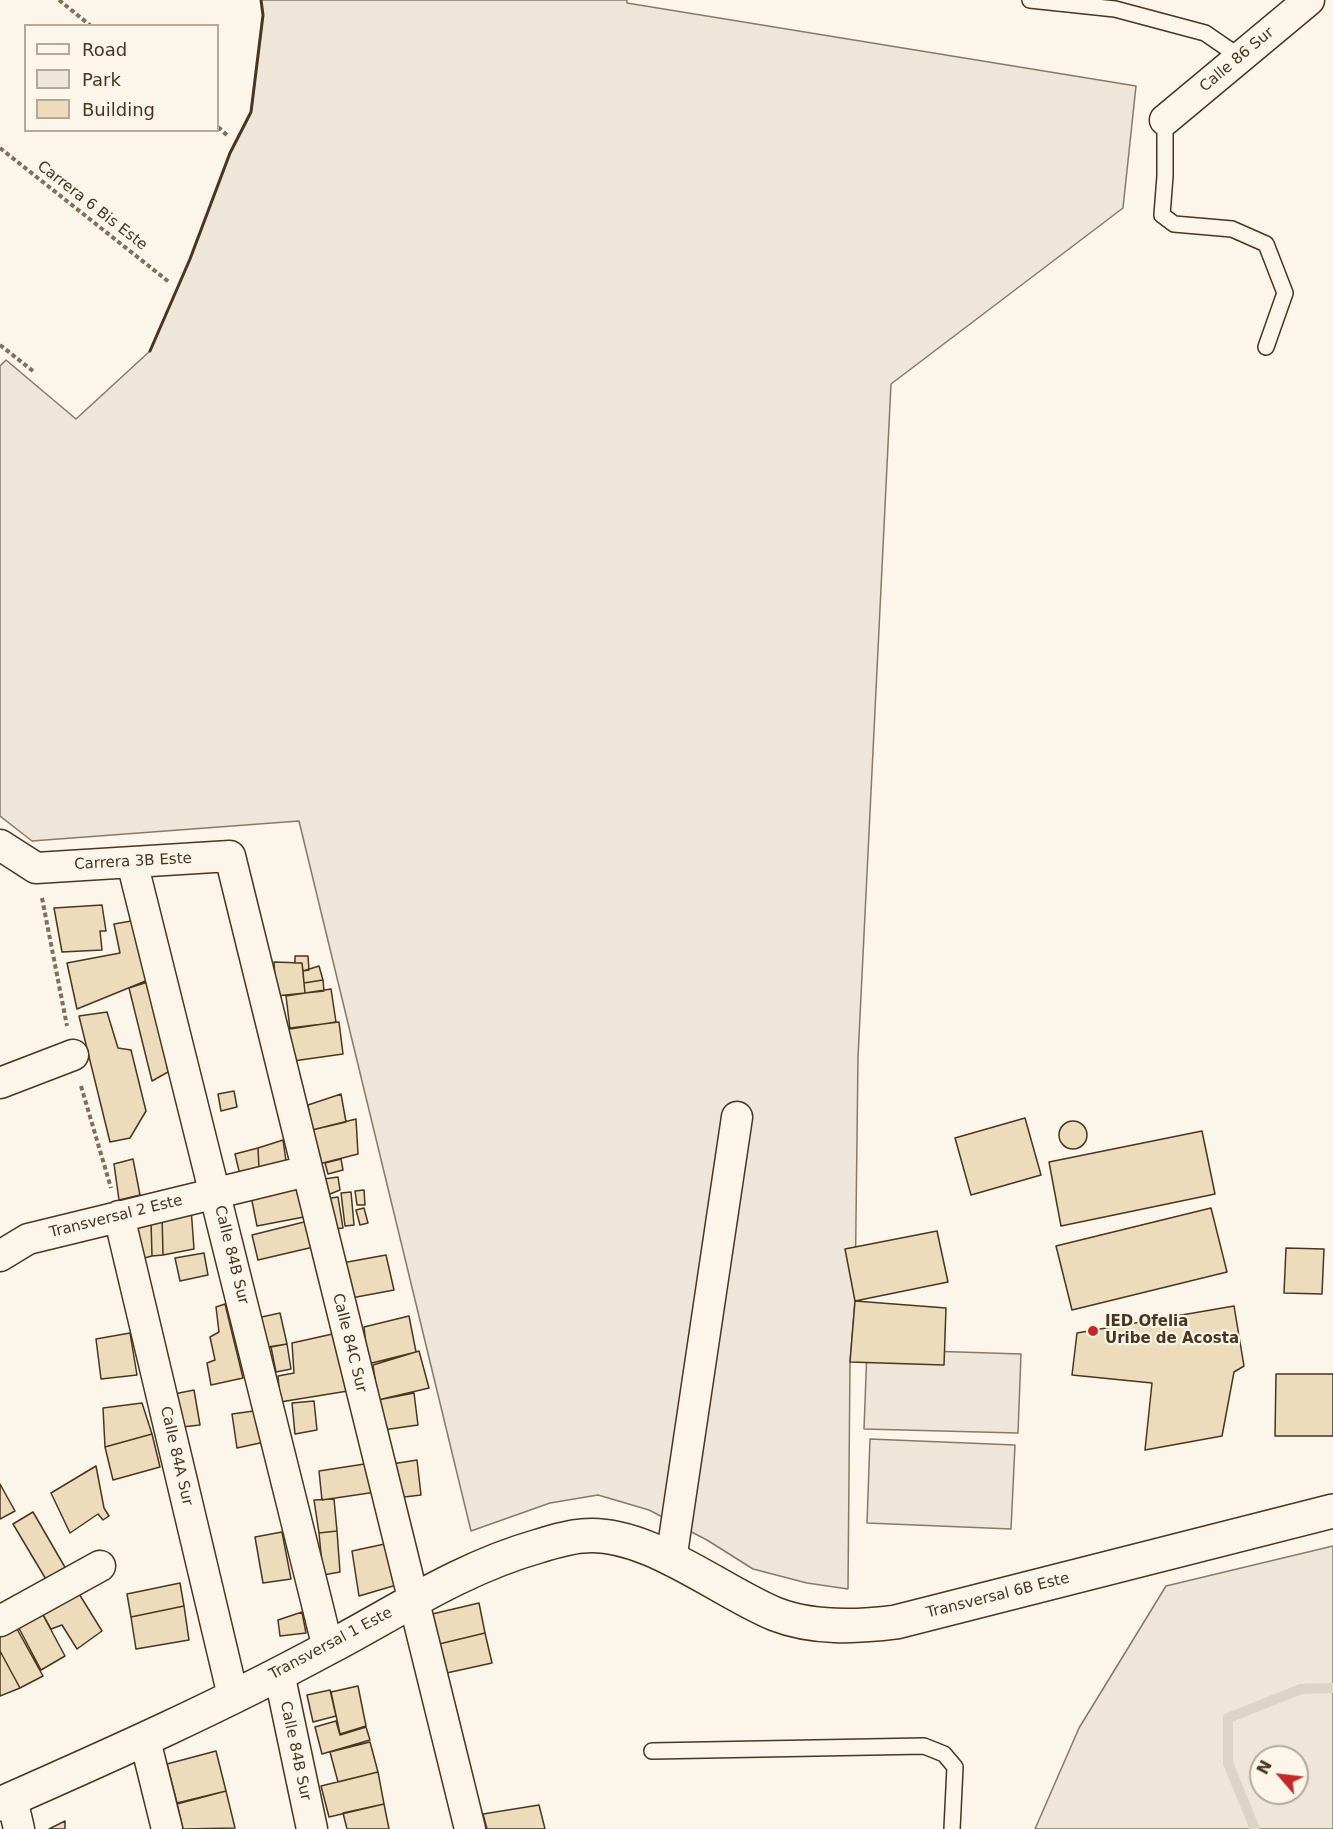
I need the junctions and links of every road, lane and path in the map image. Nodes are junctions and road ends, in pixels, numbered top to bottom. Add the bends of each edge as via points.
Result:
1 (59, 0) edge
2 (1030, 0) edge
3 (1309, 0) edge
4 (89, 24) edge
5 (1240, 57) junction
6 (1166, 120) joint
7 (219, 128) edge
8 (228, 136) dead end
9 (0, 148) edge
10 (169, 282) dead end
11 (0, 345) edge
12 (1266, 347) dead end
13 (33, 371) dead end
14 (0, 845) edge
15 (230, 856) joint
16 (132, 862) junction
17 (73, 1055) dead end
18 (0, 1083) edge
19 (737, 1117) dead end
20 (307, 1171) junction
21 (216, 1193) junction
22 (119, 1216) junction
23 (0, 1256) edge
24 (1333, 1511) edge
25 (671, 1560) junction
26 (100, 1566) dead end
27 (412, 1599) junction
28 (0, 1622) edge
29 (328, 1648) junction
30 (279, 1673) junction
31 (233, 1696) junction
32 (145, 1740) junction
33 (652, 1751) dead end
34 (10, 1810) edge
35 (166, 1829) edge
36 (312, 1829) edge
37 (470, 1829) edge
38 (951, 1829) edge

1 - 4 path
2 - 5 lane via 1114,9 1205,33
3 - 5 street, Calle 86 Sur
5 - 6 street, Calle 86 Sur
6 - 12 lane via 1162,214 1174,224 1232,229 1266,244 1285,293
7 - 8 path
9 - 10 path, Carrera 6 Bis Este
11 - 13 path
14 - 16 street, Carrera 3B Este via 36,868
15 - 16 street, Carrera 3B Este
15 - 20 street, Calle 84C Sur
16 - 21 street, Calle 84B Sur
17 - 18 street
19 - 25 street
20 - 21 street, Transversal 2 Este
20 - 27 street, Calle 84C Sur
21 - 22 street, Transversal 2 Este
21 - 29 street, Calle 84B Sur
22 - 23 street, Transversal 2 Este via 28,1239
22 - 31 street, Calle 84A Sur
24 - 25 street, Transversal 6B Este via 896,1622 861,1627 826,1625 776,1614
25 - 27 street, Transversal 1 Este via 633,1543 583,1535 516,1552
26 - 28 street
27 - 29 street, Transversal 1 Este
27 - 37 street, Calle 84C Sur
29 - 30 street, Transversal 1 Este
30 - 31 street, Transversal 1 Este
30 - 36 street, Calle 84B Sur
31 - 32 street, Transversal 1 Este
32 - 34 street, Transversal 1 Este
32 - 35 street
33 - 38 lane via 924,1746 944,1754 955,1767

